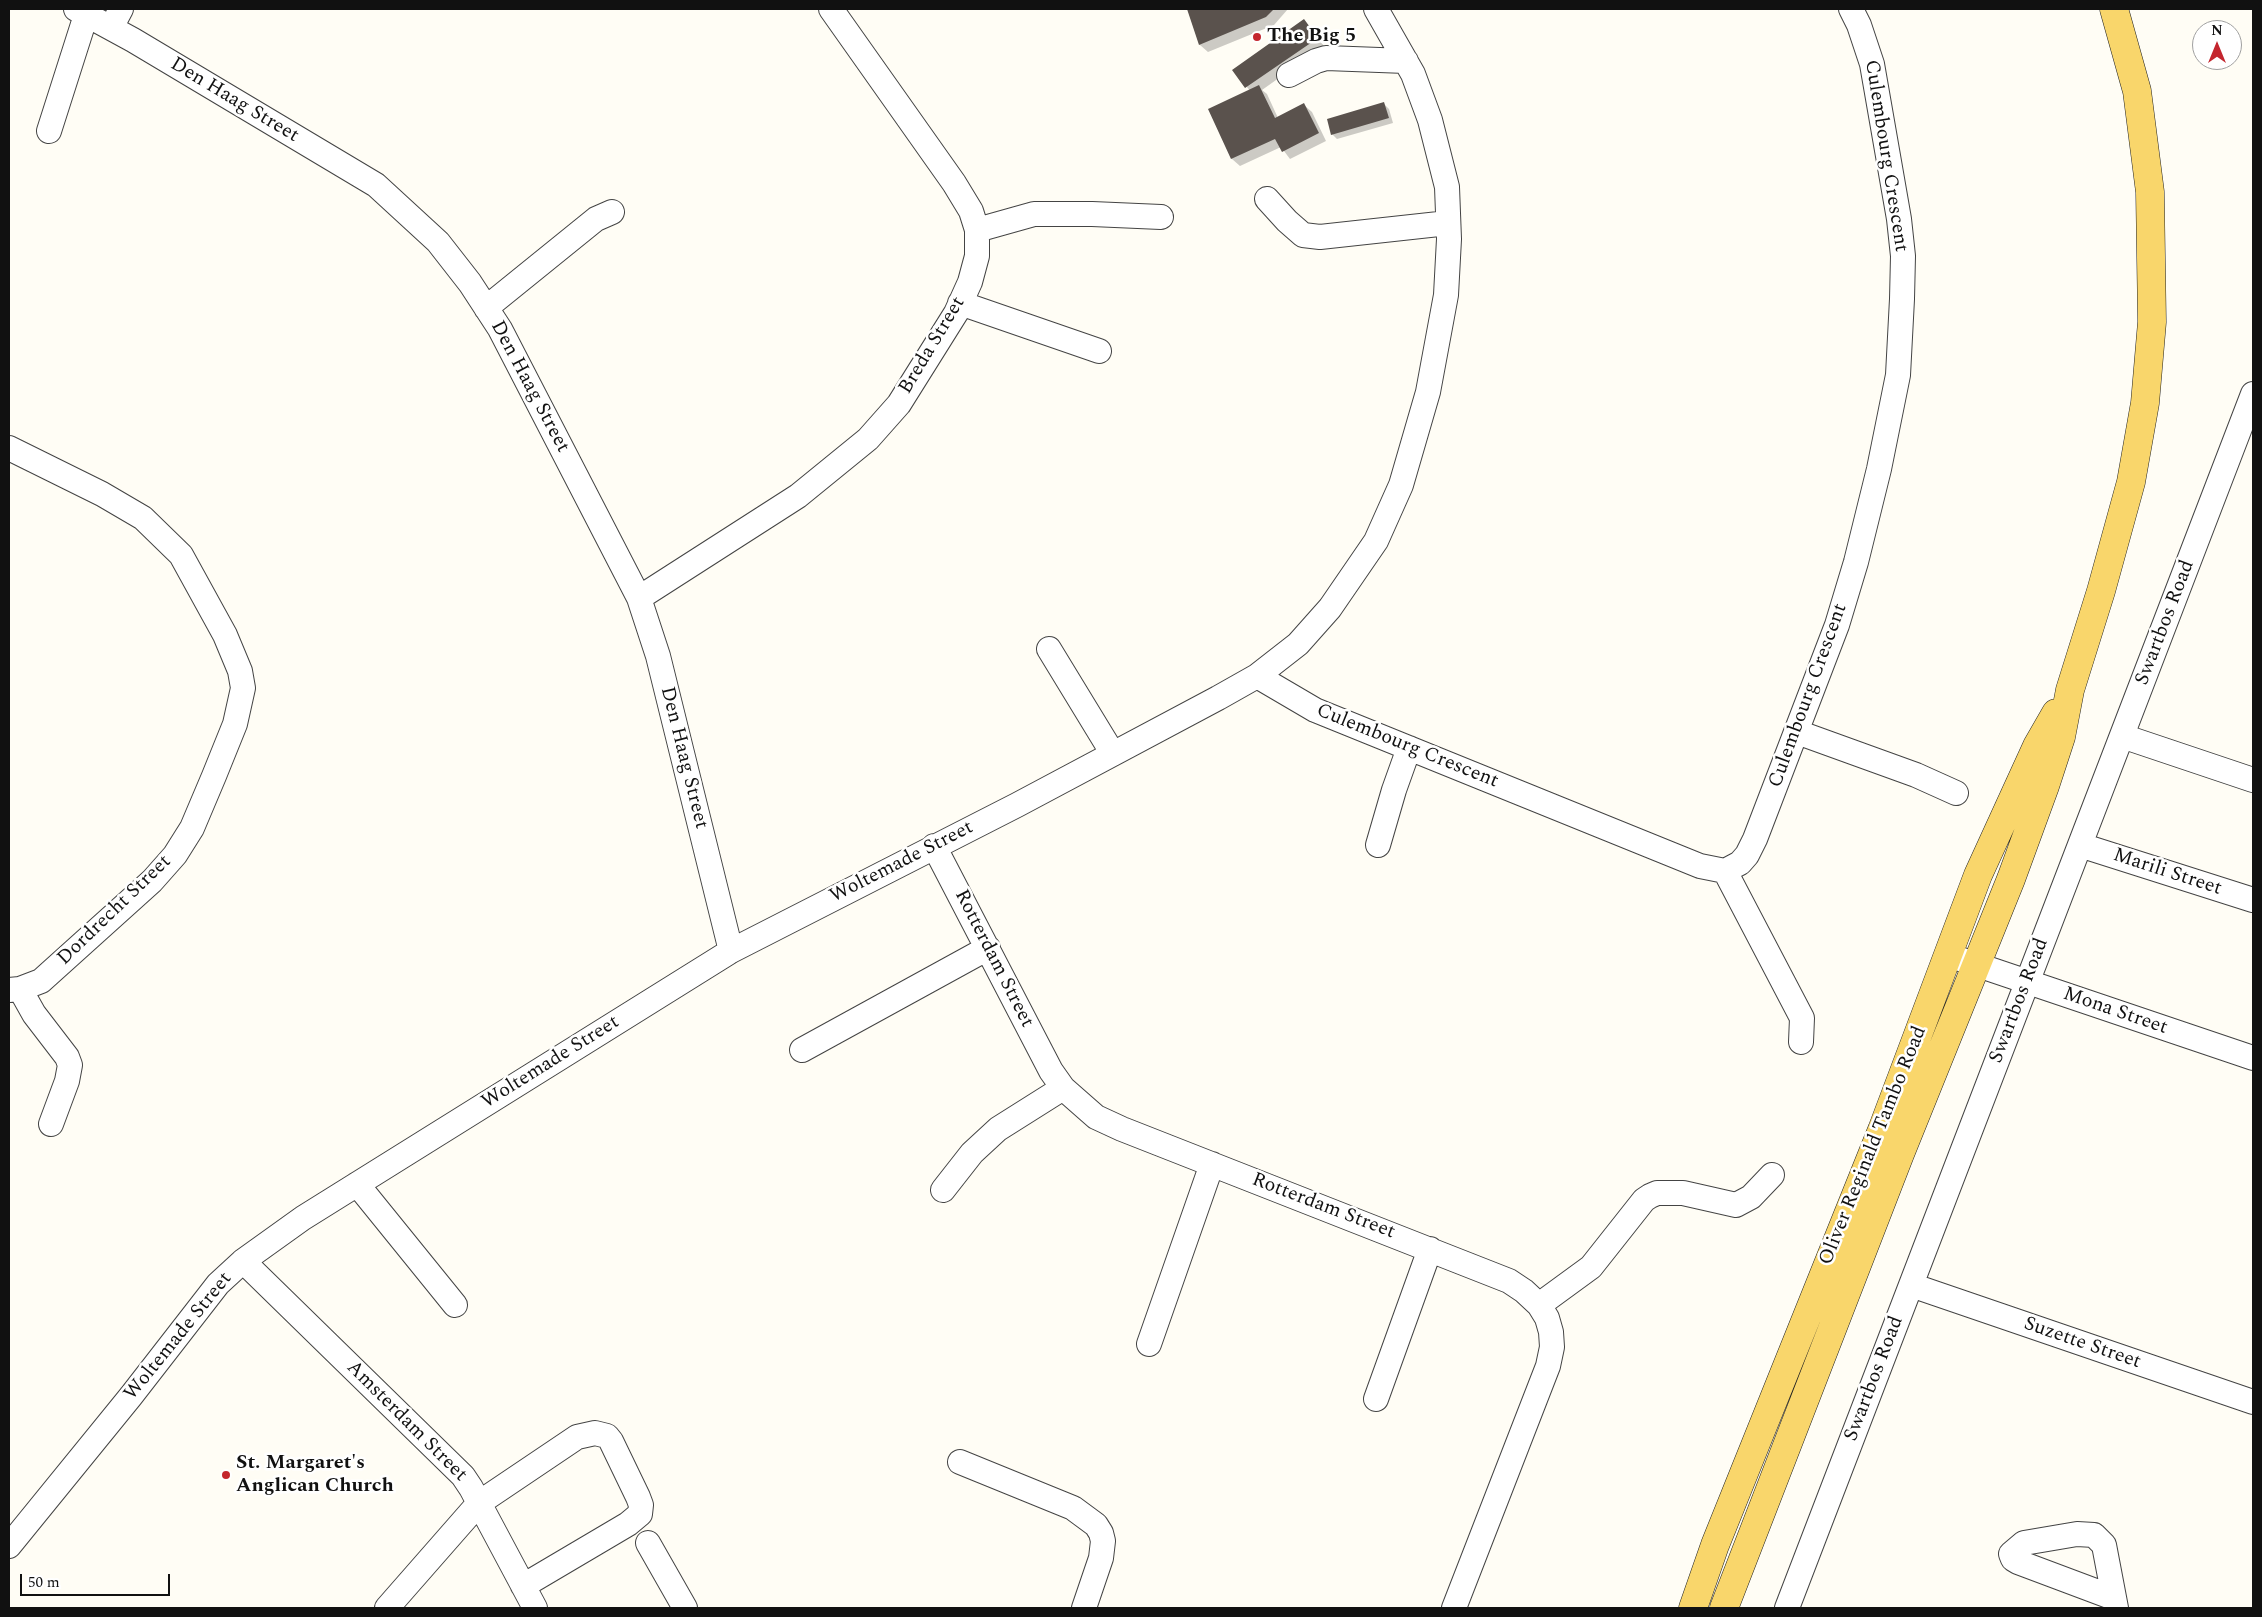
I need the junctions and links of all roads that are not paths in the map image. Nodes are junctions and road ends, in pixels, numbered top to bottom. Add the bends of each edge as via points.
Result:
1 (831, 9) edge
2 (1376, 9) edge
3 (2114, 9) edge
4 (81, 12) edge
5 (1859, 12) edge
6 (116, 18) edge
7 (1406, 61) junction
8 (1289, 75) dead end
9 (50, 131) dead end
10 (1267, 199) dead end
11 (612, 212) dead end
12 (1161, 218) dead end
13 (1448, 223) junction
14 (977, 230) junction
15 (960, 303) junction
16 (486, 308) junction
17 (1099, 351) dead end
18 (2253, 394) edge
19 (9, 448) edge
20 (639, 598) junction
21 (1049, 649) dead end
22 (1257, 676) junction
23 (2070, 690) junction
24 (1797, 732) junction
25 (2122, 736) junction
26 (1409, 748) junction
27 (1113, 754) junction
28 (2253, 780) edge
29 (1956, 794) dead end
30 (1378, 845) dead end
31 (2080, 845) junction
32 (934, 846) junction
33 (1725, 871) junction
34 (2253, 900) edge
35 (988, 948) junction
36 (731, 951) junction
37 (1948, 955) junction
38 (1976, 966) junction
39 (2026, 982) junction
40 (15, 989) edge
41 (1801, 1042) dead end
42 (802, 1050) dead end
43 (2253, 1058) edge
44 (1063, 1088) junction
45 (51, 1124) dead end
46 (1212, 1164) junction
47 (1772, 1175) dead end
48 (357, 1184) junction
49 (944, 1190) dead end
50 (1430, 1249) junction
51 (243, 1261) junction
52 (1911, 1285) junction
53 (455, 1305) dead end
54 (1539, 1305) junction
55 (1149, 1344) dead end
56 (1376, 1399) dead end
57 (2253, 1402) edge
58 (960, 1462) dead end
59 (479, 1503) junction
60 (648, 1543) dead end
61 (9, 1546) edge
62 (523, 1586) junction
63 (387, 1608) edge
64 (535, 1608) edge
65 (685, 1608) edge
66 (1084, 1608) edge
67 (1454, 1608) edge
68 (1693, 1608) edge
69 (1724, 1608) edge
70 (1787, 1608) edge

1 - 14 street, Breda Street via 954,183 971,210
2 - 7 street, Woltemade Street
3 - 23 main road, Oliver Reginald Tambo Road via 2137,91 2150,192 2152,322 2145,403 2131,482
4 - 6 street, Den Haag Street
4 - 9 street
5 - 24 street, Culembourg Crescent via 1872,64 1903,256 1898,375 1856,562 1837,625
6 - 16 street, Den Haag Street via 376,185 438,242
7 - 8 street via 1326,58
7 - 13 street, Woltemade Street via 1433,130 1447,187
10 - 13 street via 1286,222 1303,235 1320,237
11 - 16 street via 596,220
12 - 14 street via 1034,214
13 - 22 street, Woltemade Street via 1446,295 1428,392 1401,485 1376,541 1330,608 1298,644
14 - 15 street, Breda Street via 977,256
15 - 17 street
15 - 20 street, Breda Street via 899,404 868,439 798,496
16 - 20 street, Den Haag Street via 500,329
18 - 25 street, Swartbos Road
19 - 40 street, Dordrecht Street via 143,518 181,555 225,635 240,670 242,688 235,724 192,828 175,855 146,887 41,981
20 - 36 street, Den Haag Street via 658,656
21 - 27 street
22 - 26 street, Culembourg Crescent via 1314,710
22 - 27 street, Woltemade Street
23 - 37 main road, Oliver Reginald Tambo Road via 2037,746 1978,875
23 - 38 main road, Oliver Reginald Tambo Road via 2045,786
24 - 29 street via 1916,775
24 - 33 street, Culembourg Crescent via 1747,855
25 - 28 street
25 - 31 street, Swartbos Road
26 - 30 street
26 - 33 street, Culembourg Crescent via 1700,866
27 - 32 street, Woltemade Street
31 - 34 street, Marili Street
31 - 39 street, Swartbos Road
32 - 35 street, Rotterdam Street
32 - 36 street, Woltemade Street
33 - 41 street via 1802,1018
35 - 42 street
35 - 44 street, Rotterdam Street via 1051,1071
36 - 48 street, Woltemade Street
37 - 38 street, Mona Street
37 - 68 main road, Oliver Reginald Tambo Road
38 - 39 street, Mona Street
38 - 69 main road, Oliver Reginald Tambo Road
39 - 43 street, Mona Street
39 - 52 street, Swartbos Road
40 - 45 street via 70,1065
44 - 46 street, Rotterdam Street via 1096,1116
44 - 49 street via 998,1130 972,1153
46 - 50 street, Rotterdam Street
46 - 55 street
47 - 54 street via 1751,1197 1736,1205 1682,1193 1650,1196 1591,1267
48 - 51 street, Woltemade Street
48 - 53 street
50 - 54 street, Rotterdam Street via 1509,1281
50 - 56 street
51 - 59 street, Amsterdam Street via 452,1466 467,1482
51 - 61 street, Woltemade Street via 218,1284
52 - 57 street, Suzette Street
52 - 70 street, Swartbos Road
54 - 67 street, Rotterdam Street via 1552,1332 1548,1366
58 - 66 street via 1073,1508 1096,1525 1101,1533 1101,1558
59 - 62 street, Amsterdam Street
59 - 62 street via 577,1437 595,1433 607,1436 611,1441 638,1497 640,1514
59 - 63 street
60 - 65 street
62 - 64 street, Amsterdam Street

